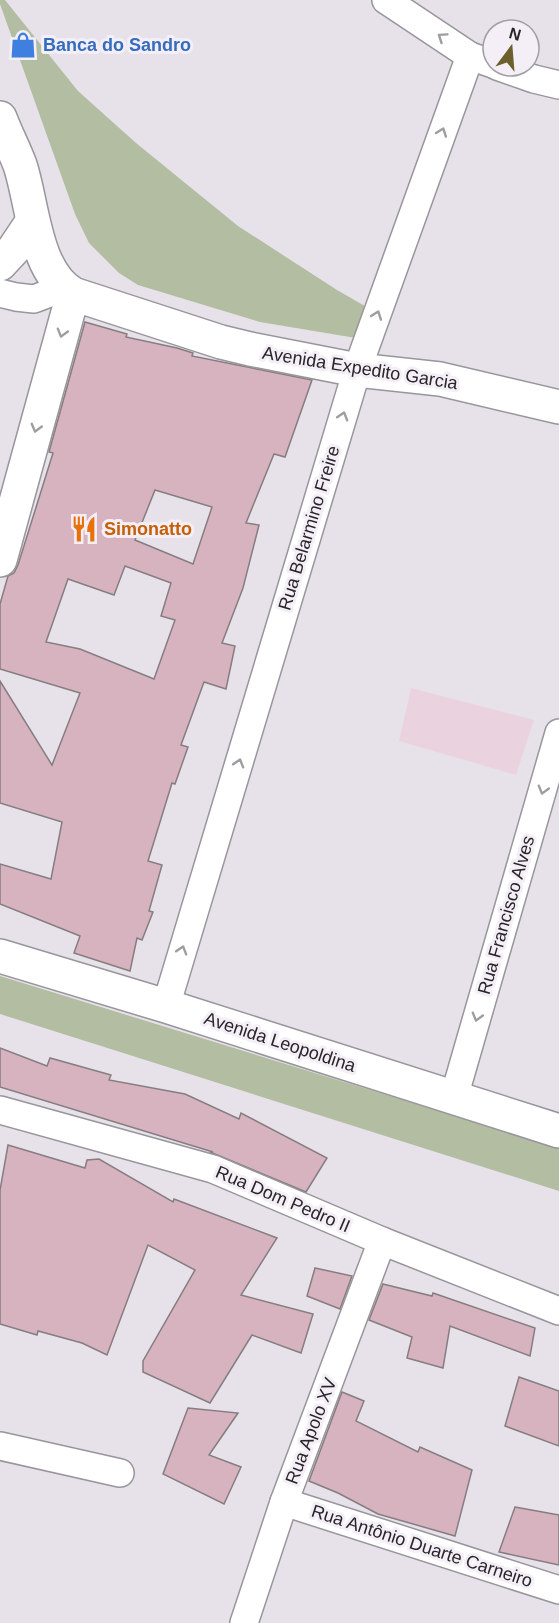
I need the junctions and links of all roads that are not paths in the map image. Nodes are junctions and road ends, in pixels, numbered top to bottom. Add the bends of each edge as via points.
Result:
1 (386, 0) edge
2 (481, 60) edge
3 (0, 118) edge
4 (32, 222) junction
5 (0, 264) edge
6 (68, 291) junction
7 (0, 293) edge
8 (357, 370) junction
9 (559, 407) edge
10 (0, 560) edge
11 (559, 734) edge
12 (0, 956) edge
13 (166, 1006) junction
14 (454, 1097) junction
15 (0, 1110) edge
16 (559, 1131) edge
17 (382, 1241) junction
18 (559, 1311) edge
19 (0, 1446) edge
20 (120, 1473) dead end
21 (284, 1502) junction
22 (559, 1590) edge
23 (244, 1623) edge

2 -> 1 street
8 -> 2 street, Rua Belarmino Freire
3 - 4 street via 20,167
4 - 5 street
4 - 6 street via 45,259
6 - 7 street via 34,299
6 - 8 street, Avenida Expedito Garcia via 250,350
6 -> 10 street
8 - 9 street, Avenida Expedito Garcia via 440,378
13 -> 8 street, Rua Belarmino Freire
11 -> 14 street, Rua Francisco Alves
12 - 13 street, Avenida Leopoldina
13 - 14 street, Avenida Leopoldina
14 - 16 street, Avenida Leopoldina
15 - 17 street, Rua Dom Pedro II via 213,1169
17 - 18 street, Rua Dom Pedro II
17 - 21 street, Rua Apolo XV
19 - 20 street
21 - 22 street, Rua Antônio Duarte Carneiro
21 - 23 street, Rua Apolo XV

